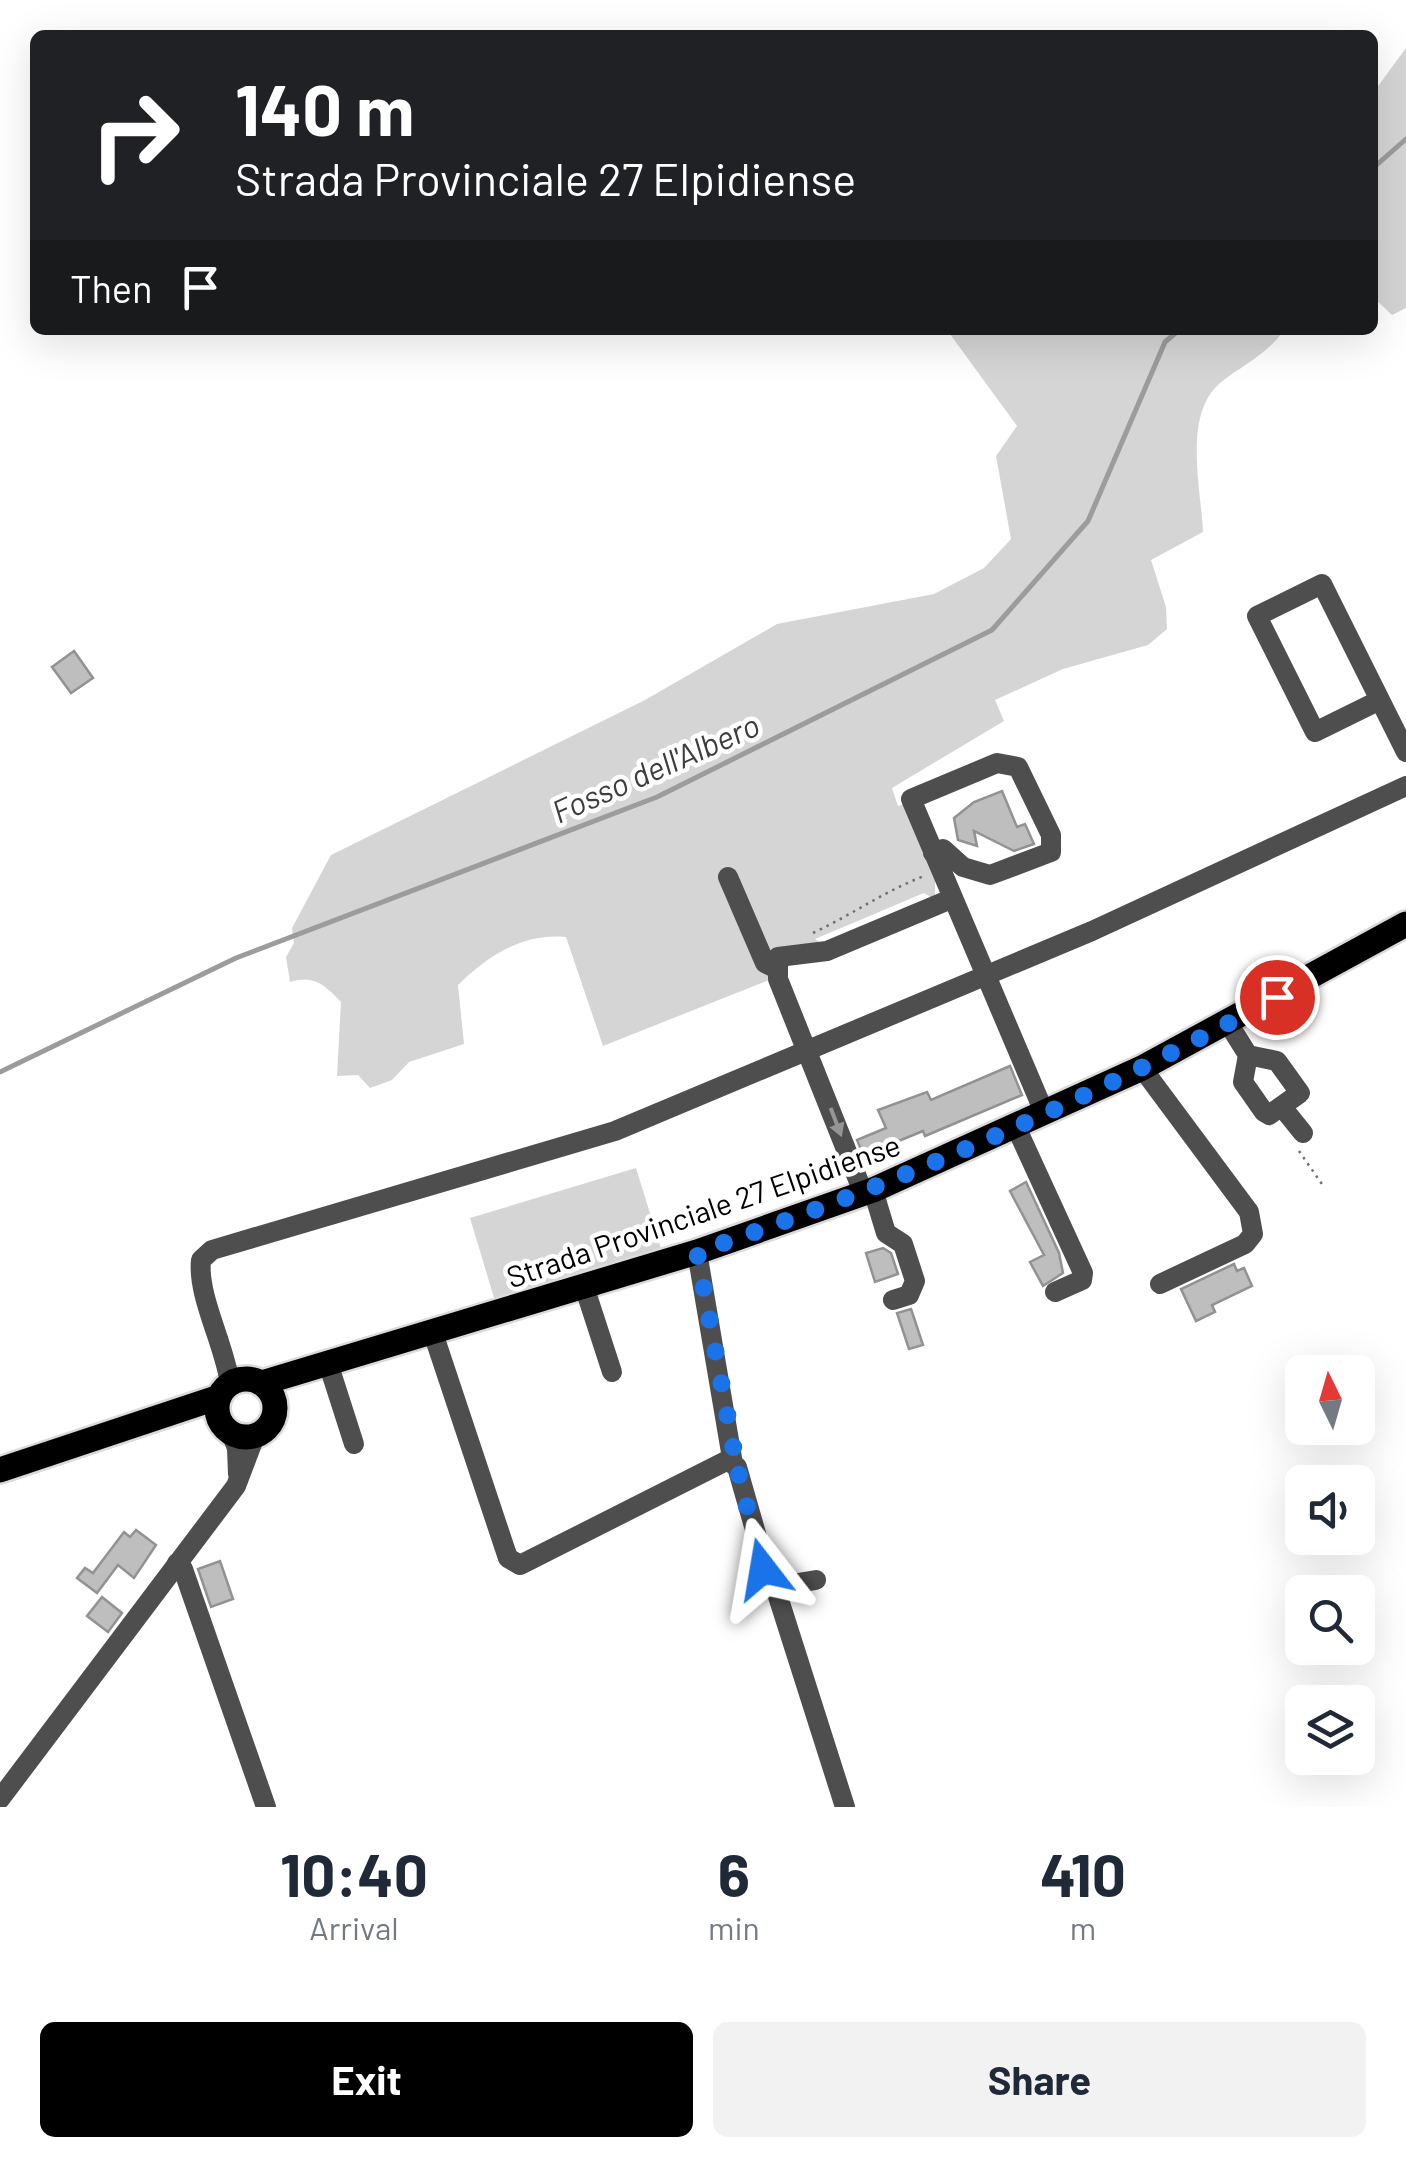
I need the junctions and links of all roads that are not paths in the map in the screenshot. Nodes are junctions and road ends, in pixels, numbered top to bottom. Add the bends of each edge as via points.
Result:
1 (1380, 700) junction
2 (1406, 752) edge
3 (1406, 786) edge
4 (931, 864) junction
5 (728, 878) dead end
6 (952, 899) junction
7 (1406, 924) edge
8 (775, 968) junction
9 (983, 976) junction
10 (1228, 1023) junction
11 (809, 1051) junction
12 (1248, 1055) junction
13 (1142, 1068) junction
14 (1282, 1107) junction
15 (1044, 1112) junction
16 (1016, 1128) junction
17 (1302, 1133) road end
18 (868, 1191) junction
19 (697, 1252) junction
20 (1160, 1284) dead end
21 (584, 1286) junction
22 (1055, 1292) dead end
23 (893, 1300) dead end
24 (434, 1333) junction
25 (329, 1366) junction
26 (612, 1372) dead end
27 (237, 1405) junction
28 (354, 1444) dead end
29 (730, 1462) junction
30 (0, 1470) edge
31 (176, 1563) junction
32 (816, 1580) dead end
33 (774, 1584) junction
34 (0, 1799) edge
35 (266, 1807) edge
36 (845, 1807) edge

1 - 1 street via 1315,732 1257,616 1322,584
1 - 2 street
3 - 9 street
4 - 4 street via 911,799 1009,762 1018,768 1053,846 1042,858 990,875 963,867 943,849
4 - 6 street
5 - 8 street via 765,964
6 - 8 street via 827,951 778,957
6 - 9 street
7 - 10 main road, Strada Provinciale 27 Elpidiense
8 - 11 street
9 - 11 street
9 - 15 street
10 - 12 street
10 - 13 main road, Strada Provinciale 27 Elpidiense
11 -> 18 street
11 - 27 street via 616,1131 205,1254 201,1280
12 - 14 street via 1243,1082 1264,1112
12 - 14 street via 1276,1061 1300,1093
13 - 15 main road, Strada Provinciale 27 Elpidiense
13 - 20 street via 1249,1212 1254,1234
14 - 17 street
15 - 16 main road, Strada Provinciale 27 Elpidiense
16 - 18 main road, Strada Provinciale 27 Elpidiense
16 - 22 street via 1083,1272 1082,1280
18 - 19 main road, Strada Provinciale 27 Elpidiense
18 - 23 street via 886,1233 904,1244 915,1281 910,1295
19 - 21 main road, Strada Provinciale 27 Elpidiense
19 - 29 street via 734,1451
21 - 24 main road, Strada Provinciale 27 Elpidiense
21 - 26 street
24 - 25 main road, Strada Provinciale 27 Elpidiense
24 - 29 street via 510,1563 520,1566
25 - 27 main road, Strada Provinciale 27 Elpidiense
25 - 27 main road, Strada Provinciale 27 Elpidiense via 289,1394 276,1412 273,1395
25 - 28 street
27 - 30 main road, Strada Provinciale 27 Elpidiense via 187,1408
27 - 31 street via 236,1486
29 - 33 street via 737,1467 763,1569
31 - 34 street
31 - 35 street
32 - 33 street
33 - 36 street

